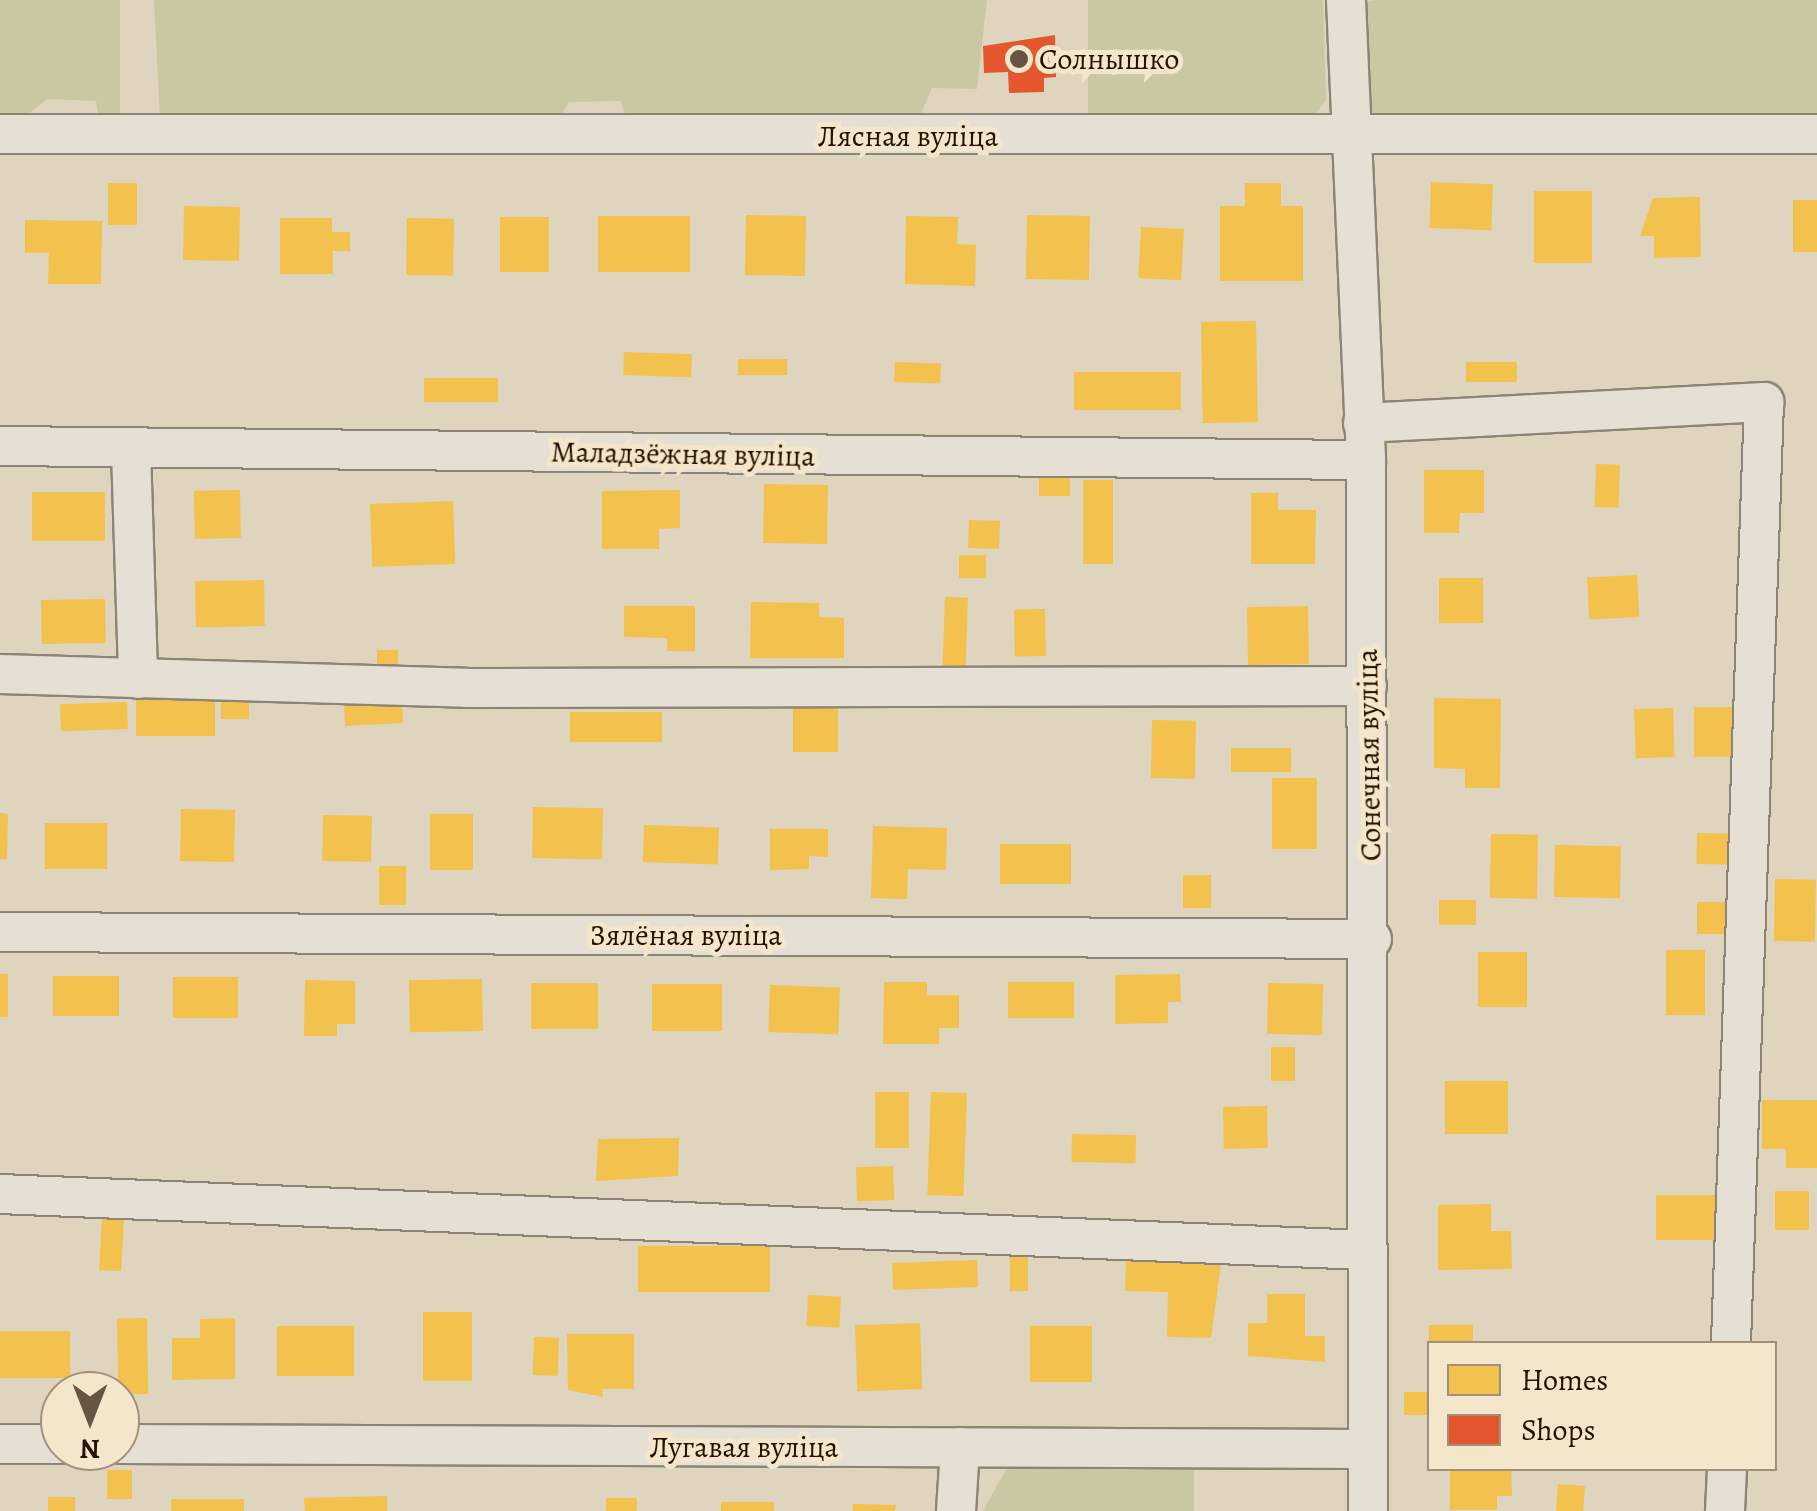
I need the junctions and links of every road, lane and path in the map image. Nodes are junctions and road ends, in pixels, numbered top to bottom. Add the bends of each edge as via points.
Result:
1 (1346, 0) edge
2 (0, 134) edge
3 (1817, 134) edge
4 (1349, 135) junction
5 (1365, 442) junction
6 (0, 446) edge
7 (131, 450) junction
8 (0, 674) edge
9 (138, 679) junction
10 (1367, 686) junction
11 (0, 932) edge
12 (1372, 939) junction
13 (0, 1194) edge
14 (1366, 1250) junction
15 (1731, 1341) edge
16 (0, 1444) edge
17 (40, 1444) edge
18 (140, 1444) edge
19 (960, 1448) junction
20 (1367, 1449) junction
21 (1726, 1471) edge
22 (956, 1511) edge
23 (1368, 1511) edge
24 (1725, 1511) edge

1 - 4 street, Сонечная вуліца
2 - 4 street, Лясная вуліца
3 - 4 street, Лясная вуліца
4 - 5 street, Сонечная вуліца
5 - 7 street, Маладзёжная вуліца
5 - 10 street, Сонечная вуліца
5 - 15 street, Маладзёжная вуліца via 1764,402
6 - 7 street, Маладзёжная вуліца
7 - 9 street
8 - 9 street
9 - 10 street via 996,692
10 - 12 street, Сонечная вуліца
11 - 12 street, Зялёная вуліца
12 - 14 street, Сонечная вуліца
13 - 14 street
14 - 20 street, Сонечная вуліца
16 - 17 street
18 - 19 street, Лугавая вуліца
19 - 20 street, Лугавая вуліца
19 - 22 street
20 - 23 street, Сонечная вуліца
21 - 24 street

